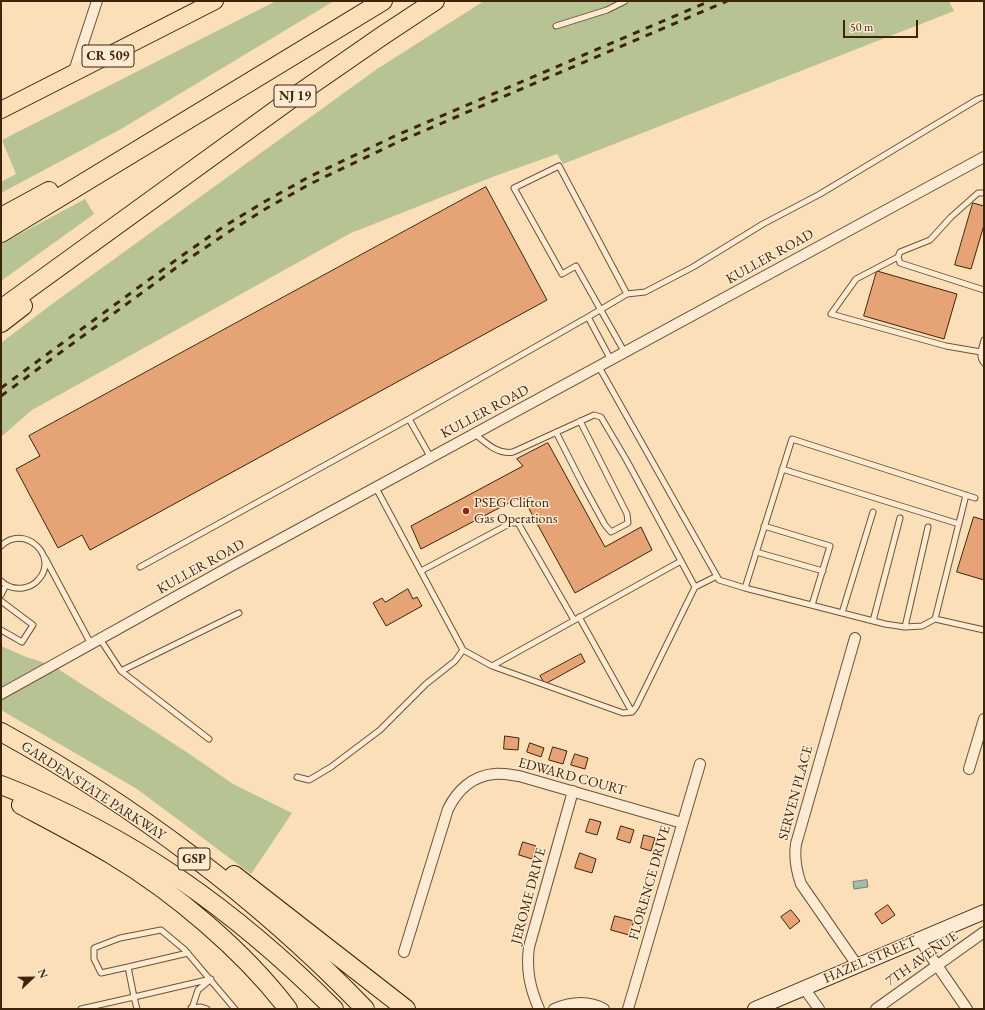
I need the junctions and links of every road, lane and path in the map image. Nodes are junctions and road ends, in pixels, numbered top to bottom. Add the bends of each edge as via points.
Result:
1 (97, 1) edge
2 (215, 1) edge
3 (383, 1) edge
4 (436, 1) edge
5 (625, 1) edge
6 (556, 26) dead end
7 (73, 74) junction
8 (231, 93) junction
9 (984, 97) edge
10 (1, 110) edge
11 (984, 157) edge
12 (984, 193) edge
13 (158, 196) junction
14 (1, 217) edge
15 (1, 233) edge
16 (898, 257) junction
17 (984, 290) edge
18 (627, 294) junction
19 (1, 309) edge
20 (601, 309) junction
21 (588, 317) junction
22 (1, 323) edge
23 (984, 340) edge
24 (981, 352) junction
25 (625, 353) junction
26 (611, 360) junction
27 (984, 363) edge
28 (600, 366) junction
29 (409, 419) junction
30 (580, 422) junction
31 (556, 432) junction
32 (474, 434) junction
33 (431, 458) junction
34 (782, 469) junction
35 (376, 488) junction
36 (966, 495) junction
37 (975, 498) dead end
38 (873, 512) dead end
39 (900, 518) dead end
40 (959, 524) junction
41 (764, 526) junction
42 (928, 527) dead end
43 (1, 545) edge
44 (756, 552) junction
45 (42, 553) junction
46 (681, 561) junction
47 (140, 566) dead end
48 (421, 571) junction
49 (823, 571) junction
50 (717, 576) junction
51 (1, 581) edge
52 (6, 585) junction
53 (695, 587) junction
54 (745, 588) junction
55 (1, 595) edge
56 (1, 601) edge
57 (812, 605) junction
58 (239, 613) dead end
59 (842, 613) junction
60 (579, 617) junction
61 (935, 619) junction
62 (574, 620) junction
63 (873, 621) junction
64 (905, 627) junction
65 (1, 630) edge
66 (984, 630) edge
67 (855, 638) dead end
68 (95, 641) junction
69 (463, 650) junction
70 (492, 666) junction
71 (122, 670) junction
72 (1, 694) edge
73 (632, 712) junction
74 (984, 719) edge
75 (3, 733) edge
76 (209, 739) dead end
77 (981, 740) edge
78 (700, 764) dead end
79 (969, 769) dead end
80 (297, 777) dead end
81 (1, 785) edge
82 (573, 791) junction
83 (1, 794) edge
84 (130, 812) junction
85 (682, 822) junction
86 (984, 912) edge
87 (984, 932) edge
88 (919, 939) junction
89 (404, 952) dead end
90 (188, 953) junction
91 (857, 966) junction
92 (937, 966) junction
93 (128, 967) junction
94 (210, 979) junction
95 (804, 988) junction
96 (134, 997) junction
97 (191, 1008) edge
98 (81, 1009) edge
99 (137, 1009) edge
100 (207, 1009) edge
101 (235, 1009) edge
102 (288, 1009) edge
103 (334, 1009) edge
104 (365, 1009) edge
105 (406, 1009) edge
106 (539, 1009) edge
107 (554, 1009) edge
108 (604, 1009) edge
109 (628, 1009) edge
110 (756, 1009) edge
111 (819, 1009) edge
112 (876, 1009) edge
113 (967, 1009) edge

1 - 7 street
2 - 7 main road, CR 509
3 - 8 highway, NJ 19
4 - 13 highway, NJ 19 via 302,91
5 - 6 lane via 607,10
7 - 10 main road, CR 509
8 - 14 highway, NJ 19
8 - 15 highway
9 - 18 lane via 693,267 645,292
11 - 25 street, KULLER ROAD
12 - 16 lane via 978,193 973,197 930,240 900,252
13 - 19 highway, NJ 19
13 - 22 highway
16 - 17 lane via 900,263
16 - 24 lane via 856,279 831,314 946,346
18 - 20 lane
18 - 20 lane via 559,166 514,188 562,274 576,266
20 - 21 lane
20 - 25 lane
21 - 26 lane
21 - 29 lane
23 - 24 lane
24 - 27 lane
25 - 26 street, KULLER ROAD
26 - 28 street, KULLER ROAD
28 - 32 street, KULLER ROAD
28 - 50 lane
29 - 33 lane
29 - 47 lane
30 - 31 lane
30 - 31 lane via 627,514 628,523 611,532 605,526
30 - 46 lane via 594,415 601,417 607,425
31 - 32 lane via 513,452 505,453 494,449
32 - 33 street, KULLER ROAD
33 - 35 street, KULLER ROAD
34 - 36 lane via 792,439
34 - 40 lane
34 - 41 lane
35 - 48 lane
35 - 68 street, KULLER ROAD
36 - 37 lane
36 - 40 lane
38 - 59 lane
39 - 63 lane
40 - 61 lane
41 - 44 lane
41 - 49 lane via 830,546
42 - 64 lane
43 - 45 lane via 17,538 28,540 38,546
44 - 49 lane
44 - 54 lane
45 - 52 lane via 44,569 35,584 18,589
45 - 68 lane
46 - 53 lane
46 - 60 lane
48 - 62 lane via 511,523 518,523
48 - 69 lane
49 - 57 lane
50 - 53 lane
50 - 54 lane via 719,580
51 - 52 lane
52 - 55 lane
53 - 73 lane
54 - 57 lane
56 - 65 lane via 34,625 22,642
57 - 59 lane
58 - 71 lane
59 - 63 lane
60 - 62 lane
60 - 73 lane
61 - 64 lane via 922,626
61 - 66 lane
62 - 70 lane
63 - 64 lane
67 - 91 street, SERVEN PLACE via 795,854 800,884
68 - 71 lane
68 - 72 street, KULLER ROAD
69 - 70 lane
69 - 80 lane via 455,662 426,684 380,730 331,767 309,780
70 - 73 lane via 623,713
71 - 76 lane
74 - 77 street
75 - 84 highway, GARDEN STATE PARKWAY / GSP
77 - 79 street
78 - 85 street, FLORENCE DRIVE
81 - 103 highway, GARDEN STATE PARKWAY / GSP via 86,823 134,849 179,878 265,945
82 - 85 street, EDWARD COURT
82 - 89 street, EDWARD COURT via 504,774 485,776 461,789 453,798 445,817
82 - 106 street, JEROME DRIVE via 529,947 527,971
83 - 102 highway via 112,855 170,894 227,942
84 - 104 highway, GARDEN STATE PARKWAY / GSP via 192,856 251,904
84 - 105 highway via 237,877
85 - 109 street, FLORENCE DRIVE
86 - 88 street, HAZEL STREET
87 - 92 street, 7TH AVENUE
88 - 91 street, HAZEL STREET
88 - 92 street
90 - 93 lane
90 - 93 lane via 161,930 120,938 94,948 94,959 100,973
90 - 94 lane
91 - 95 street, HAZEL STREET
92 - 112 street, 7TH AVENUE
92 - 113 street
93 - 96 lane
94 - 96 lane
94 - 97 lane via 198,990
94 - 101 lane
95 - 110 street, HAZEL STREET
95 - 111 street
96 - 98 lane
96 - 99 lane
97 - 100 lane via 201,1006
107 - 108 street via 579,1003

